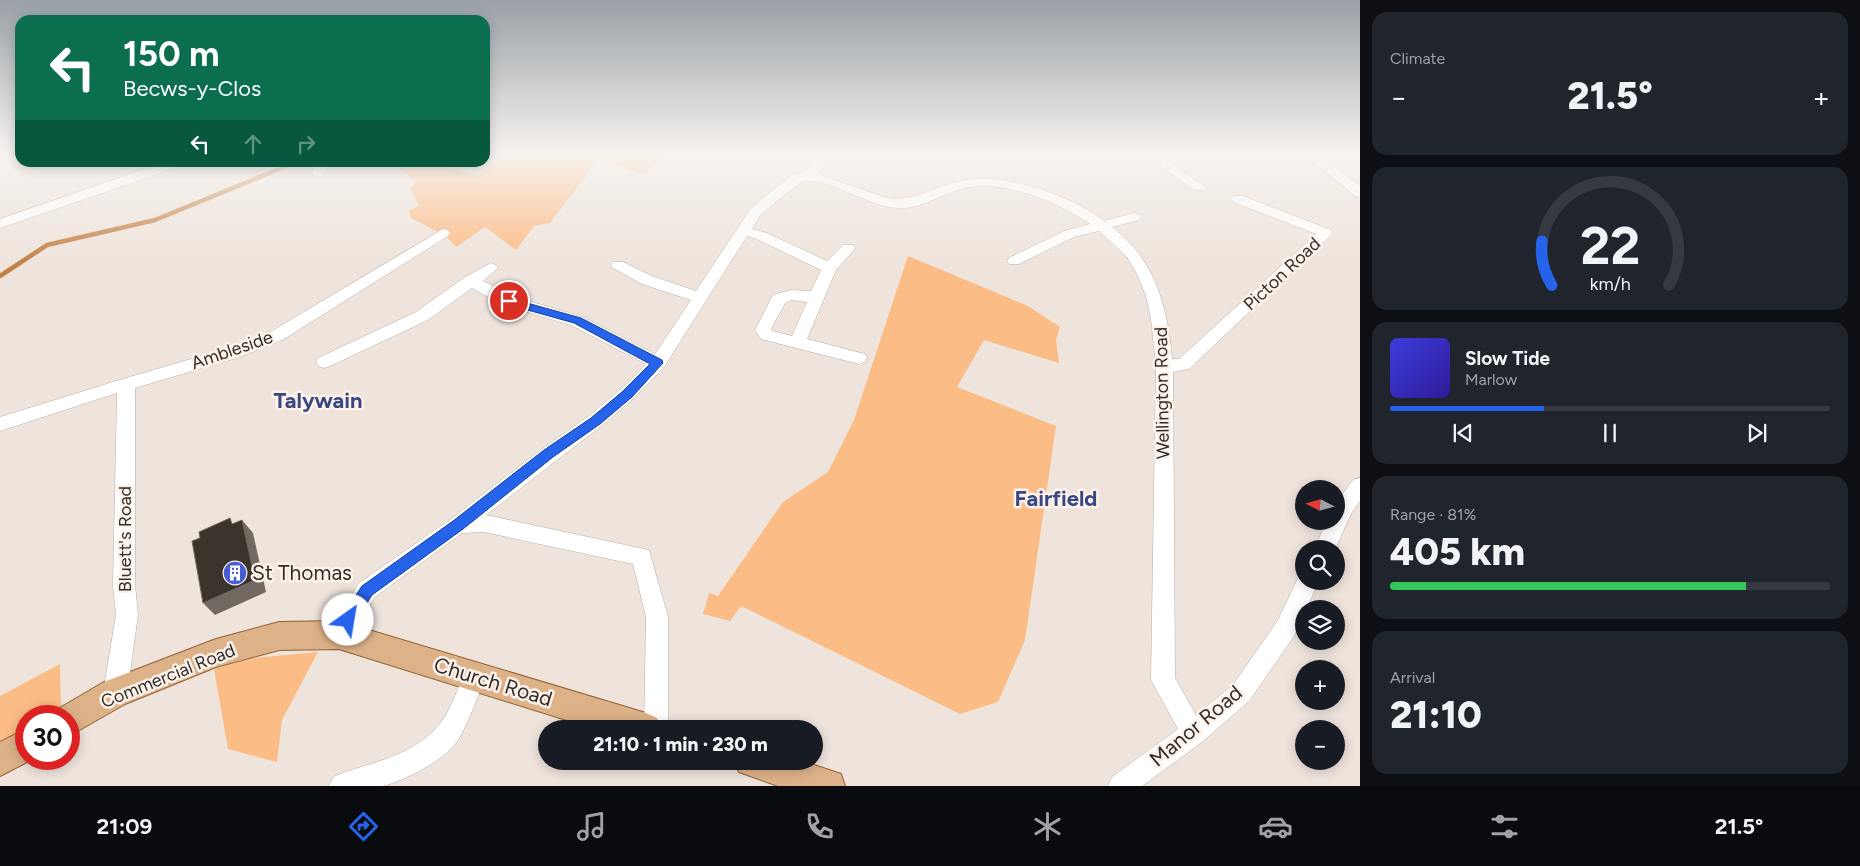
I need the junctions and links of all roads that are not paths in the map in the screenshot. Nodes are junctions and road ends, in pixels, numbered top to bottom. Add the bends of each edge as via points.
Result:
1 (96, 191) edge
2 (782, 191) edge
3 (855, 191) edge
4 (942, 191) edge
5 (1032, 191) edge
6 (1238, 200) dead end
7 (1134, 217) dead end
8 (0, 224) edge
9 (1101, 225) junction
10 (743, 231) junction
11 (443, 233) dead end
12 (848, 248) dead end
13 (1014, 261) dead end
14 (618, 265) dead end
15 (491, 268) dead end
16 (829, 268) junction
17 (470, 281) junction
18 (816, 297) junction
19 (701, 298) junction
20 (797, 343) junction
21 (858, 358) dead end
22 (324, 362) dead end
23 (658, 363) junction
24 (1164, 366) junction
25 (126, 384) junction
26 (0, 424) edge
27 (1360, 486) edge
28 (458, 525) junction
29 (1328, 540) edge
30 (1304, 590) edge
31 (339, 635) junction
32 (474, 676) junction
33 (115, 693) junction
34 (80, 714) edge
35 (617, 720) edge
36 (656, 720) edge
37 (1193, 734) junction
38 (15, 751) edge
39 (0, 760) edge
40 (762, 772) edge
41 (342, 786) edge
42 (829, 786) edge
43 (1120, 786) edge

1 - 8 street
2 - 10 street via 756,211
3 - 4 street, Wellington Road via 900,204
5 - 9 street, Wellington Road
6 - 24 street, Picton Road via 1326,233 1183,365
7 - 9 street
9 - 13 street via 1069,234
9 - 24 street, Wellington Road via 1124,246 1144,274 1160,319
10 - 16 street via 762,236
10 - 19 street
11 - 25 street, Ambleside via 278,335 237,352
12 - 16 street
14 - 19 street via 647,280
15 - 17 street
16 - 18 street
17 - 22 street via 422,316
17 - 23 street via 509,301 577,320
18 - 20 street
18 - 20 street via 790,295 779,299 763,330 767,335
19 - 23 street
20 - 21 street
23 - 28 street via 596,421 548,454
24 - 37 street, Wellington Road via 1163,680
25 - 26 street, Ambleside
25 - 33 street, Bluett's Road via 124,584 127,615
27 - 29 street via 1345,506
28 - 31 street via 367,590
28 - 36 street via 484,523 642,557 657,617
30 - 37 street, Manor Road via 1286,628 1241,693
31 - 32 main road, Church Road
31 - 33 main road, Commercial Road via 279,636 216,653
32 - 35 main road, Church Road
32 - 41 street via 446,735 419,758
33 - 34 main road, Commercial Road
37 - 43 street, Manor Road
38 - 39 main road
40 - 42 main road

